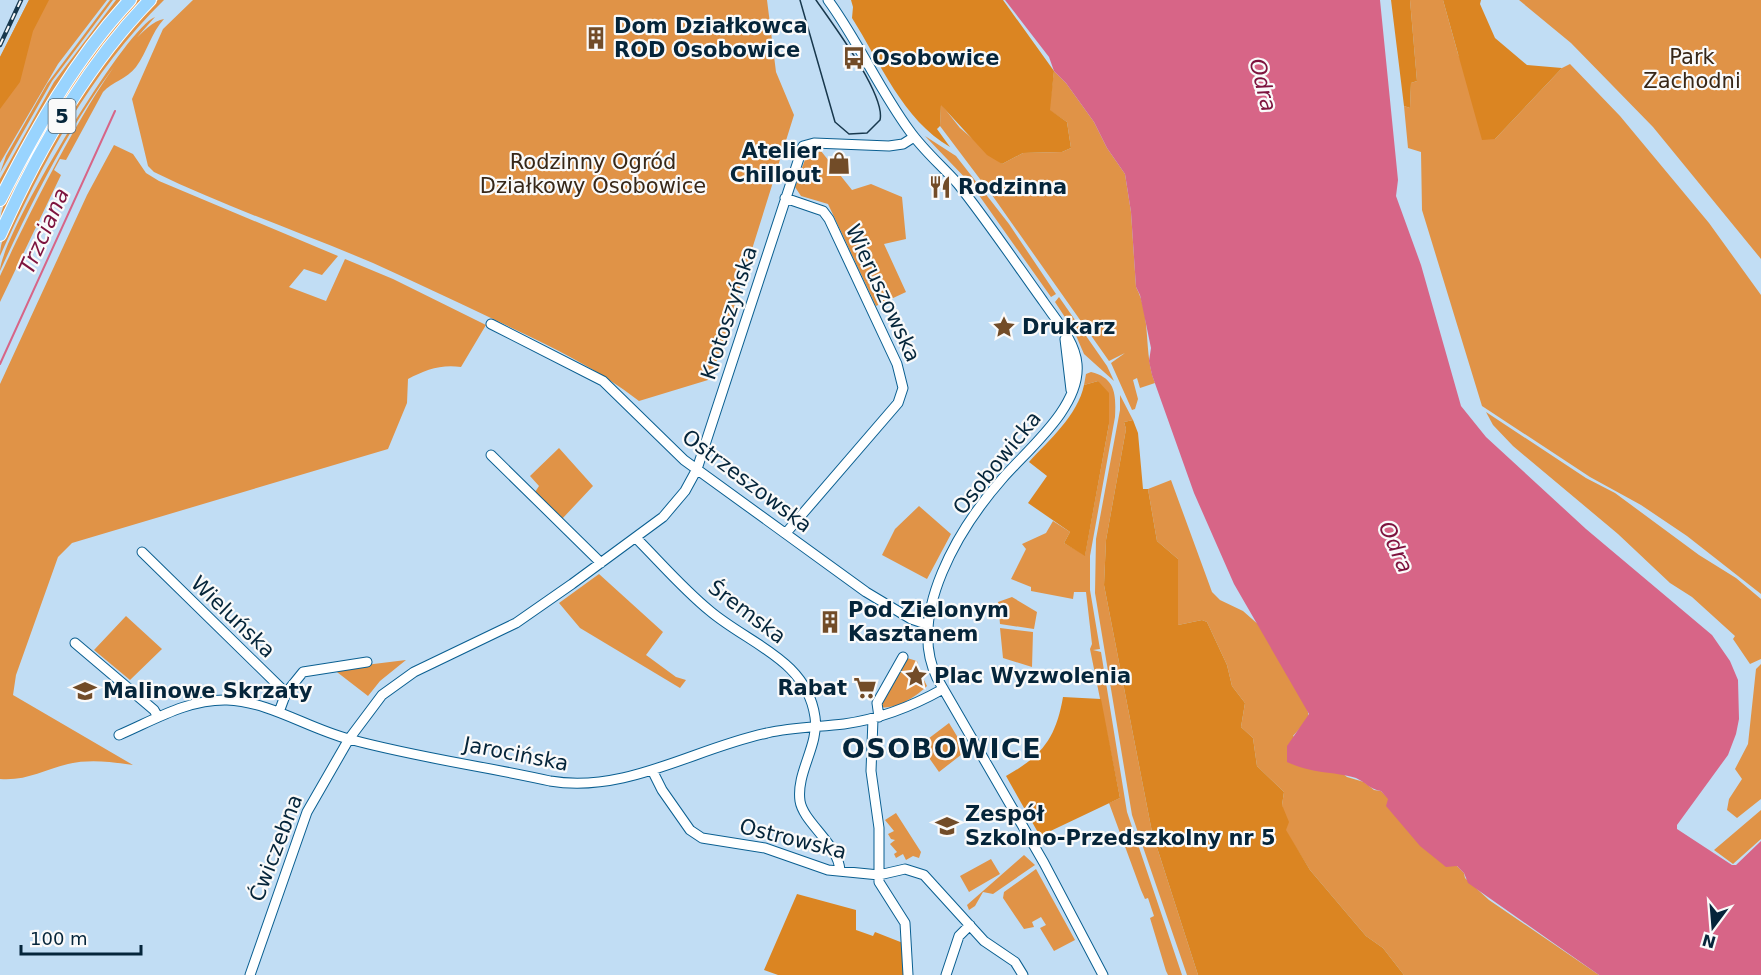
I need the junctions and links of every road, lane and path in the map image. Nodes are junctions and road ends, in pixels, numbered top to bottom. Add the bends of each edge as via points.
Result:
1 (130, 0) edge
2 (150, 0) edge
3 (828, 0) edge
4 (914, 137) junction
5 (785, 198) junction
6 (0, 200) edge
7 (0, 235) edge
8 (491, 324) dead end
9 (491, 455) dead end
10 (697, 469) junction
11 (786, 533) junction
12 (636, 538) junction
13 (142, 552) dead end
14 (601, 563) junction
15 (926, 624) junction
16 (75, 643) dead end
17 (903, 657) dead end
18 (367, 662) dead end
19 (943, 689) junction
20 (286, 693) junction
21 (279, 712) junction
22 (158, 717) junction
23 (876, 718) junction
24 (816, 727) junction
25 (119, 735) dead end
26 (349, 739) junction
27 (652, 771) junction
28 (840, 871) junction
29 (879, 875) junction
30 (970, 925) junction
31 (250, 975) edge
32 (908, 975) edge
33 (946, 975) edge
34 (1023, 975) edge
35 (1103, 975) edge

1 - 6 main road, 5 via 65,83
2 - 7 main road, 5 via 80,88 34,165
3 - 4 street, Osobowicka
4 - 5 street, Krotoszyńska via 896,146 803,146
4 - 15 street, Osobowicka via 972,202 1073,348 1077,362 1077,378 1057,418 1001,480 968,526 935,591
5 - 10 street, Krotoszyńska
5 - 11 street, Wieruszowska via 823,211 829,219 903,384 898,403
8 - 10 street, Ostrzeszowska via 603,381
9 - 14 street
10 - 11 street, Ostrzeszowska
10 - 12 street, Krotoszyńska via 671,509
11 - 15 street, Ostrzeszowska via 878,601
12 - 14 street, Krotoszyńska
12 - 24 street, Śremska via 711,613 797,674 814,710
13 - 20 street, Wieluńska
14 - 26 street, Krotoszyńska via 516,623 429,659 382,695
15 - 19 street, Osobowicka via 929,658
16 - 22 street
17 - 23 street via 876,703
18 - 20 street via 303,672
19 - 23 street, Jarocińska via 910,707
19 - 35 street, Osobowicka via 1044,863
20 - 21 street
21 - 22 street, Jarocińska via 219,700
21 - 26 street, Jarocińska
22 - 25 street, Jarocińska
23 - 24 street, Jarocińska
23 - 29 street via 871,771 879,828
24 - 27 street, Jarocińska via 756,736
24 - 28 street via 800,801 826,840
26 - 27 street, Jarocińska via 561,782 604,781
26 - 31 street, Ćwiczebna via 298,832
27 - 28 street, Ostrowska via 690,830 699,836 765,848 816,868
28 - 29 street, Ostrowska
29 - 30 street, Ostrowska via 905,868 924,875
29 - 32 street via 881,888 905,922
30 - 33 street via 959,936
30 - 34 street, Ostrowska via 984,941 1015,962

